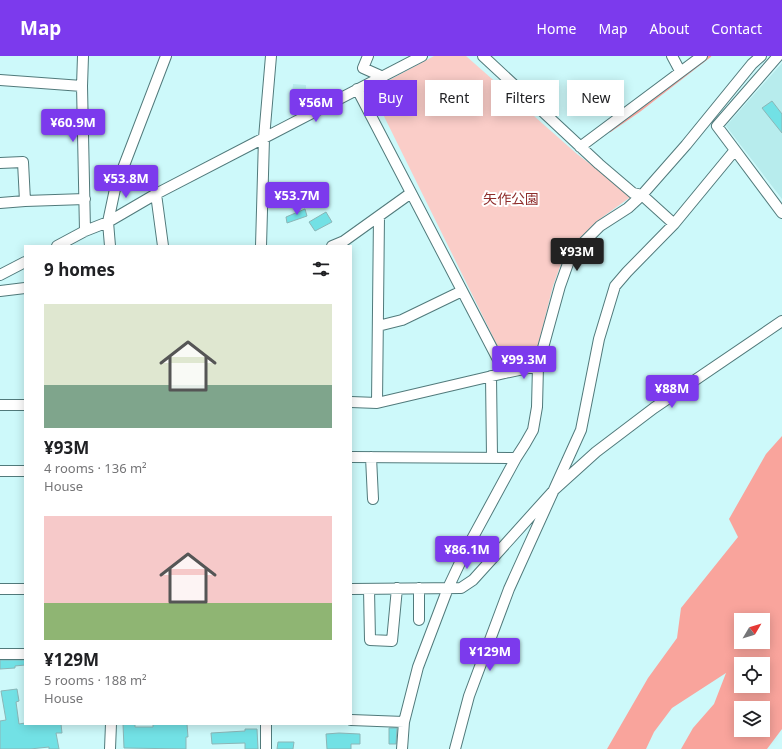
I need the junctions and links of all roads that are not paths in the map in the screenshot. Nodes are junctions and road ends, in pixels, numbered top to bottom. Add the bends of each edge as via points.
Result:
1 (83, 56) edge
2 (166, 56) edge
3 (271, 56) edge
4 (368, 56) edge
5 (422, 56) edge
6 (483, 56) edge
7 (672, 56) edge
8 (702, 56) edge
9 (761, 56) edge
10 (778, 56) edge
11 (680, 72) junction
12 (381, 76) junction
13 (0, 80) edge
14 (82, 86) junction
15 (357, 89) junction
16 (264, 138) junction
17 (580, 147) junction
18 (735, 150) junction
19 (0, 163) edge
20 (411, 193) junction
21 (156, 194) junction
22 (642, 195) junction
23 (85, 199) junction
24 (25, 201) junction
25 (0, 203) edge
26 (782, 212) edge
27 (379, 216) junction
28 (108, 222) junction
29 (674, 224) junction
30 (85, 231) junction
31 (59, 245) edge
32 (110, 245) edge
33 (163, 245) edge
34 (261, 245) edge
35 (334, 245) edge
36 (24, 263) edge
37 (0, 275) edge
38 (24, 288) edge
39 (0, 291) edge
40 (462, 291) junction
41 (782, 321) edge
42 (378, 326) junction
43 (538, 366) junction
44 (505, 373) junction
45 (491, 376) junction
46 (352, 402) edge
47 (377, 403) junction
48 (0, 405) edge
49 (24, 405) edge
50 (352, 457) edge
51 (371, 457) junction
52 (492, 458) junction
53 (516, 458) junction
54 (0, 471) edge
55 (24, 471) edge
56 (554, 489) junction
57 (373, 499) dead end
58 (397, 588) junction
59 (419, 588) junction
60 (448, 588) junction
61 (0, 589) edge
62 (24, 589) edge
63 (352, 589) edge
64 (369, 589) junction
65 (419, 620) dead end
66 (0, 654) edge
67 (24, 654) edge
68 (352, 720) edge
69 (404, 722) junction
70 (111, 725) edge
71 (266, 725) edge
72 (110, 749) edge
73 (266, 749) edge
74 (402, 749) edge
75 (455, 749) edge

1 - 14 street
2 - 28 street via 115,190
3 - 16 street
4 - 12 street via 363,68
5 - 12 street
6 - 17 street
7 - 11 street
8 - 11 street
9 - 22 street
10 - 18 street via 717,126
11 - 17 street
12 - 15 street
13 - 14 street
14 - 23 street
15 - 16 street
15 - 20 street
16 - 21 street
16 - 34 street
17 - 22 street via 633,193
18 - 26 street
18 - 29 street
19 - 24 street via 23,162
20 - 27 street
20 - 40 street
21 - 28 street
21 - 33 street
22 - 29 street
22 - 43 street via 628,208 600,226 572,255 560,286
23 - 24 street
23 - 30 street
24 - 25 street
27 - 35 street
27 - 42 street
28 - 30 street
28 - 32 street
29 - 56 street via 615,286 599,339 581,430
30 - 31 street
36 - 37 street
38 - 39 street
40 - 42 street via 402,320
40 - 44 street
41 - 56 street via 640,419 596,452
42 - 47 street
43 - 44 street
43 - 53 street via 537,407 533,430
44 - 45 street
45 - 47 street
45 - 52 street
46 - 47 street
48 - 49 street
50 - 51 street
51 - 52 street
51 - 57 street
52 - 53 street
53 - 60 street
54 - 55 street
56 - 60 street via 473,580 461,588
56 - 75 street via 509,589 469,696
58 - 59 street
58 - 64 street
58 - 64 street via 392,641 370,640
59 - 60 street
59 - 65 street
60 - 69 street via 418,667
61 - 62 street
63 - 64 street
66 - 67 street
68 - 69 street
69 - 74 street
70 - 72 street
71 - 73 street

